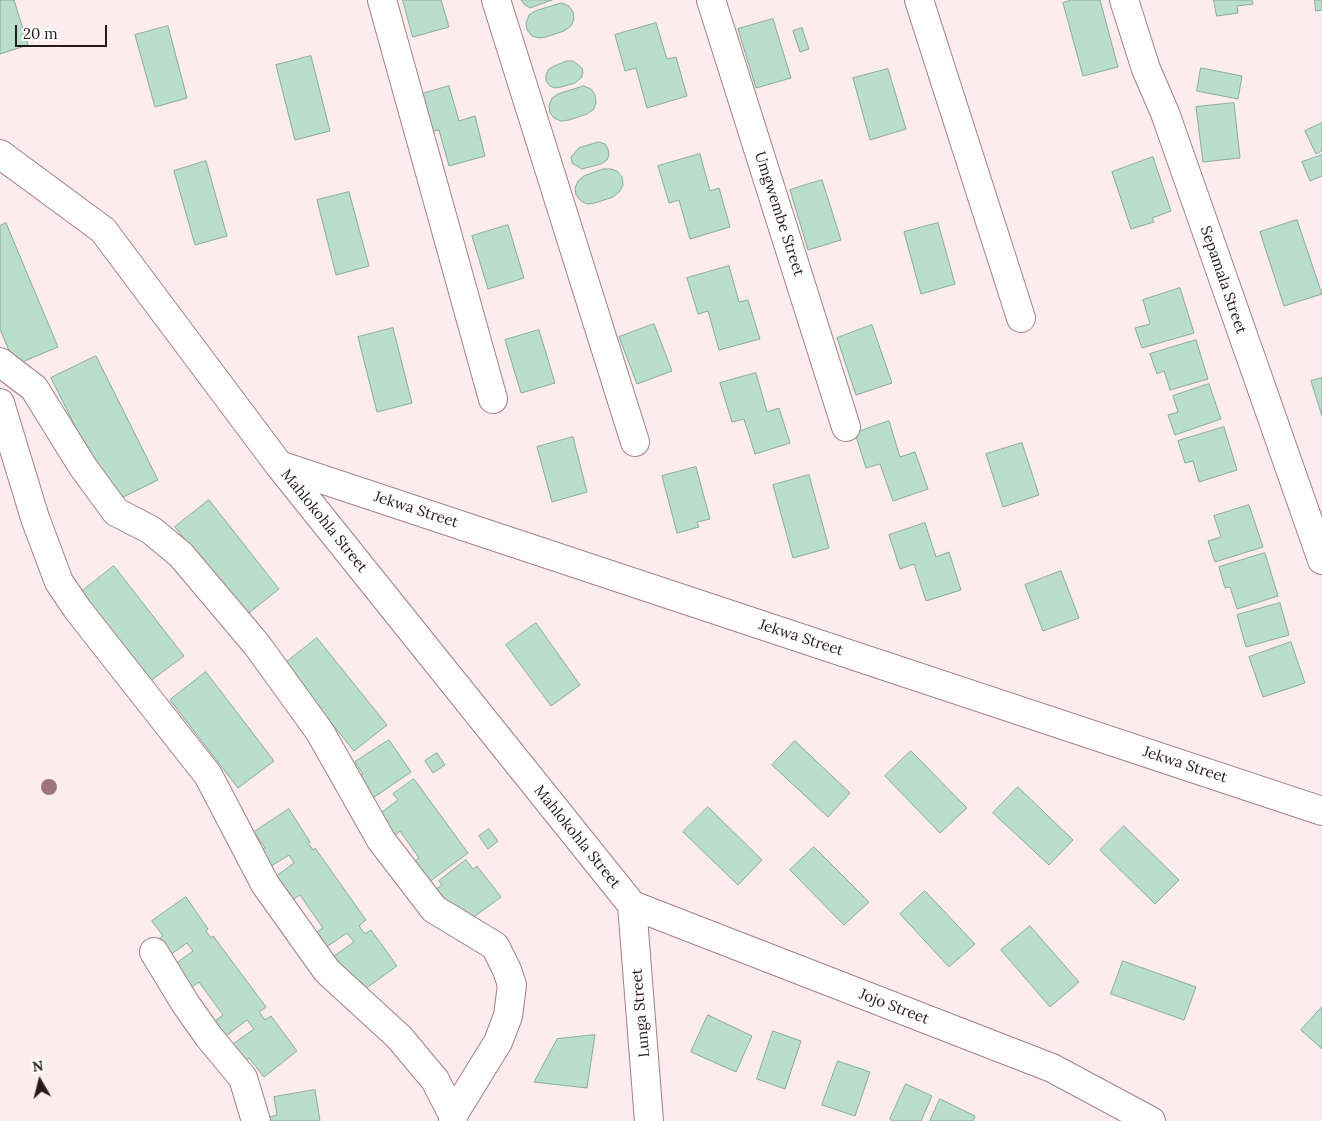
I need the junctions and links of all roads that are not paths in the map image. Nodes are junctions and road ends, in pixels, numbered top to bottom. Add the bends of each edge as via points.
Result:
1 (382, 0) edge
2 (496, 0) edge
3 (711, 0) edge
4 (919, 0) edge
5 (1124, 0) edge
6 (0, 154) edge
7 (1021, 318) dead end
8 (0, 362) edge
9 (494, 399) dead end
10 (0, 403) edge
11 (846, 428) dead end
12 (635, 442) dead end
13 (279, 465) junction
14 (1322, 560) edge
15 (1322, 811) edge
16 (632, 905) junction
17 (154, 952) dead end
18 (453, 1118) edge
19 (256, 1121) edge
20 (650, 1121) edge
21 (1151, 1121) edge

1 - 9 street
2 - 12 street
3 - 11 street, Umgwembe Street
4 - 7 street
5 - 14 street, Sepamala Street
6 - 13 street, Mahlokohla Street via 103,230
8 - 18 street via 34,388 83,467 116,512 151,530 180,555 257,644 320,732 381,840 434,909 495,946 512,985 508,1016 498,1042
10 - 18 street via 35,518 59,582 208,775 266,884 327,971 400,1036 435,1080
13 - 15 street, Jekwa Street
13 - 16 street, Mahlokohla Street
16 - 20 street, Lunga Street
16 - 21 street, Jojo Street via 1052,1068
17 - 19 street via 190,1010 243,1078

